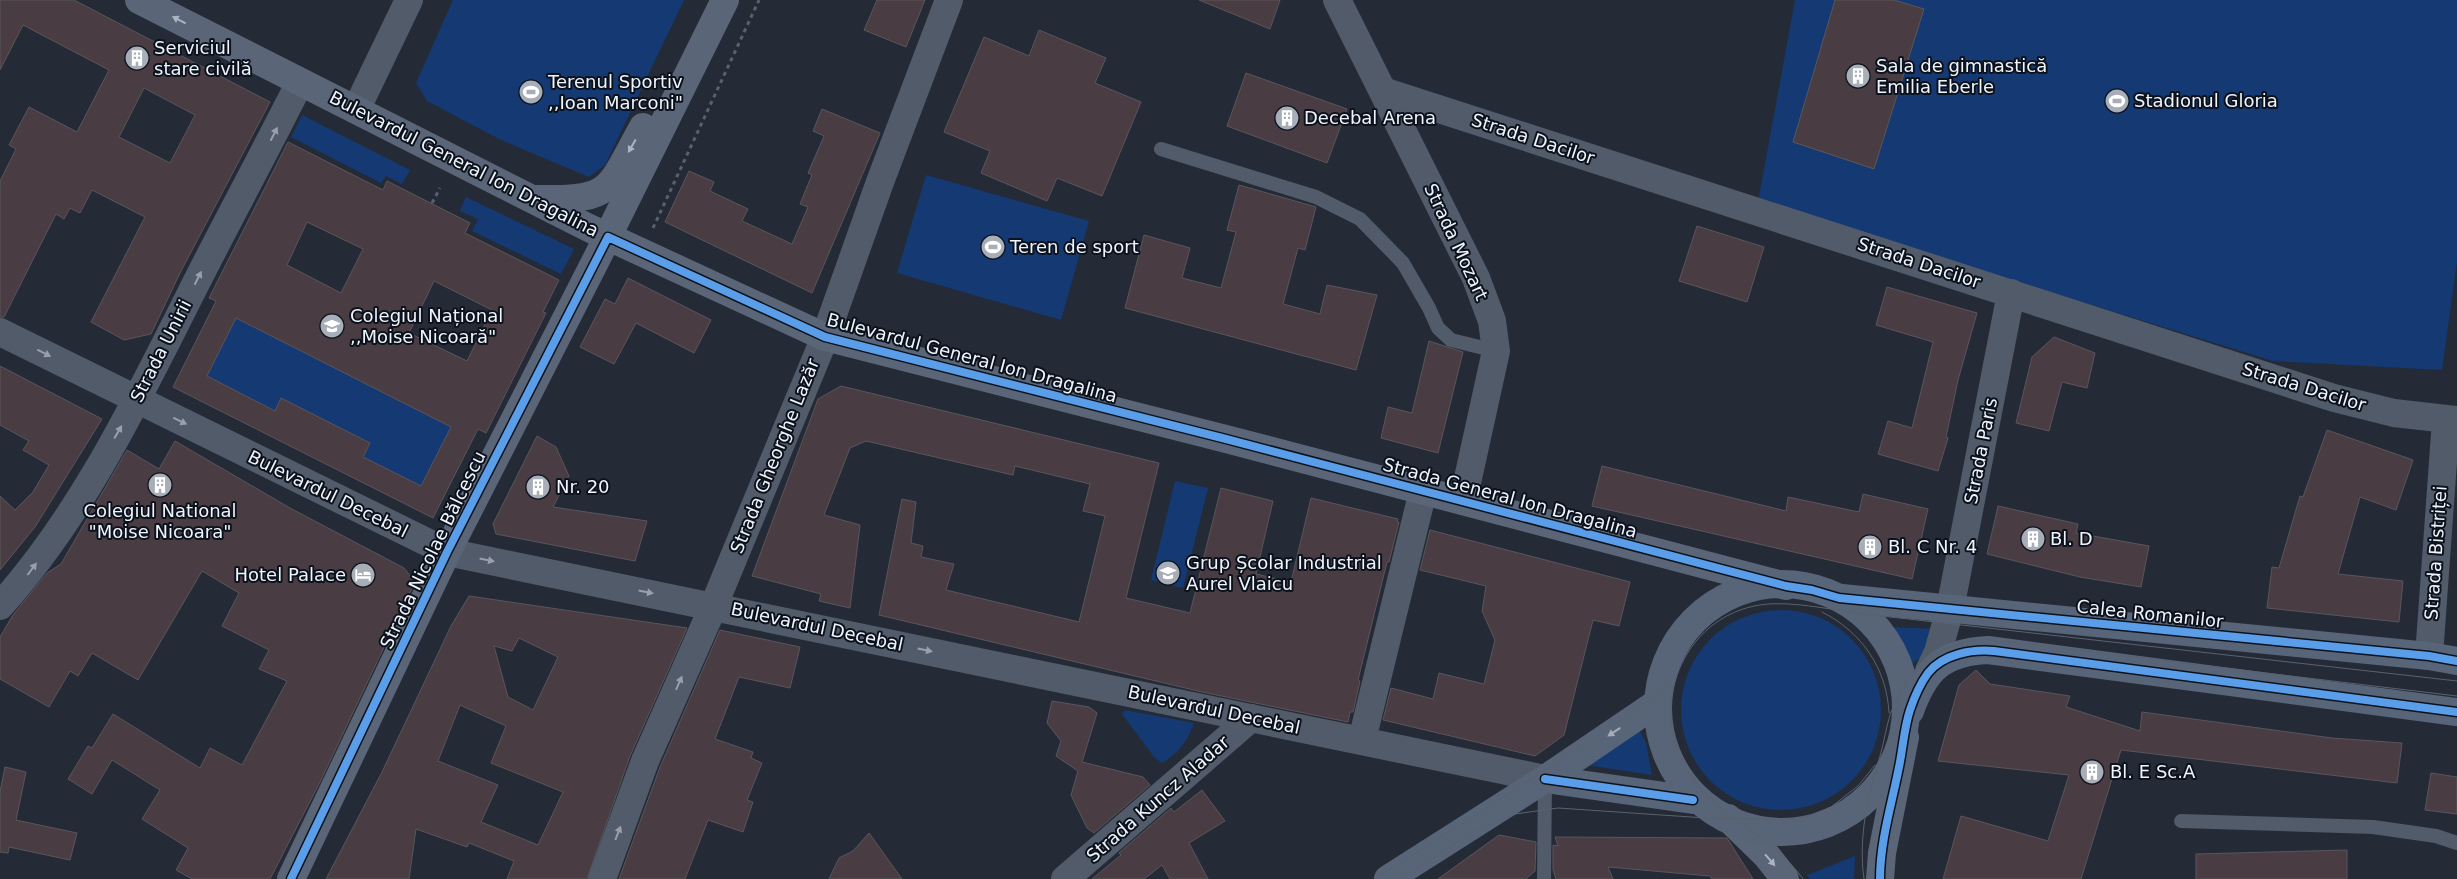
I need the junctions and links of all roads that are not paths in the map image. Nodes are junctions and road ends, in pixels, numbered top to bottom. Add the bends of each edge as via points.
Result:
1 (139, 0) edge
2 (409, 0) edge
3 (725, 0) edge
4 (949, 0) edge
5 (1337, 0) edge
6 (300, 82) junction
7 (684, 82) junction
8 (1384, 92) junction
9 (356, 110) junction
10 (1161, 149) dead end
11 (531, 199) junction
12 (608, 237) junction
13 (2011, 293) junction
14 (0, 332) edge
15 (825, 337) junction
16 (1496, 351) junction
17 (137, 400) junction
18 (2451, 420) edge
19 (1226, 439) joint
20 (1423, 491) junction
21 (1463, 501) junction
22 (447, 552) junction
23 (1786, 586) junction
24 (1839, 598) junction
25 (0, 606) edge
26 (714, 606) junction
27 (1950, 609) junction
28 (2429, 656) junction
29 (2457, 661) edge
30 (1929, 672) junction
31 (1654, 705) junction
32 (2457, 712) edge
33 (1251, 718) junction
34 (1907, 725) junction
35 (1362, 740) junction
36 (1545, 779) junction
37 (1693, 800) junction
38 (1728, 818) junction
39 (2181, 821) dead end
40 (2457, 843) edge
41 (291, 879) edge
42 (602, 879) edge
43 (1065, 879) edge
44 (1388, 879) edge
45 (1544, 879) edge
46 (1785, 879) edge
47 (1880, 879) edge

6 -> 1 main road, Bulevardul General Ion Dragalina
2 - 9 street
3 - 7 main road, Strada Nicolae Bălcescu
4 - 15 street, Strada Gheorghe Lazăr
5 - 8 street, Strada Mozart
6 - 9 main road, Bulevardul General Ion Dragalina
17 -> 6 street, Strada Unirii
7 -> 11 main road via 668,92 653,110 606,189 573,199
7 - 12 main road, Strada Nicolae Bălcescu
8 - 13 street, Strada Dacilor
8 - 16 street, Strada Mozart via 1476,278 1492,321
9 - 11 main road, Bulevardul General Ion Dragalina
10 - 16 lane via 1316,197 1360,219 1403,263 1438,328 1450,340
11 - 12 main road, Bulevardul General Ion Dragalina
12 - 15 main road, Bulevardul General Ion Dragalina
12 - 22 main road, Strada Nicolae Bălcescu
13 - 18 street, Strada Dacilor via 2334,398 2394,413
13 - 27 street, Strada Paris
14 -> 17 street, Bulevardul Decebal
15 - 19 main road, Bulevardul General Ion Dragalina
15 - 26 street, Strada Gheorghe Lazăr
16 - 21 street, Strada Mozart
17 -> 22 street, Bulevardul Decebal
25 -> 17 street, Strada Unirii via 58,535
18 - 28 street, Strada Bistriței
19 - 20 main road, Strada General Ion Dragalina
20 - 21 main road, Strada General Ion Dragalina
20 - 35 street
21 - 23 main road, Strada General Ion Dragalina
22 -> 26 street, Bulevardul Decebal
22 - 41 main road, Strada Nicolae Bălcescu
23 - 24 main road
23 - 31 main road via 1745,592 1717,604 1697,619 1665,665
24 - 27 main road, Calea Romanilor
24 - 34 main road via 1874,622 1891,642 1902,664
26 -> 33 street, Bulevardul Decebal
42 -> 26 street, Strada Gheorghe Lazăr via 645,761
27 - 28 main road, Calea Romanilor
27 - 30 street, Strada Paris
28 - 29 main road, Calea Romanilor
30 - 32 main road via 1956,655 1988,650
30 - 34 main road via 1921,684
31 -> 36 main road
31 - 37 main road via 1660,744 1669,766
33 - 35 street, Bulevardul Decebal
33 - 43 street, Strada Kuncz Aladar
34 - 38 main road via 1897,757 1876,788 1830,821 1793,831 1770,829
34 - 47 main road via 1882,853
35 - 36 street, Bulevardul Decebal
36 - 37 main road
36 - 44 main road
36 - 45 lane
37 - 38 main road
38 -> 46 main road via 1767,856
39 - 40 lane via 2373,826 2436,836

